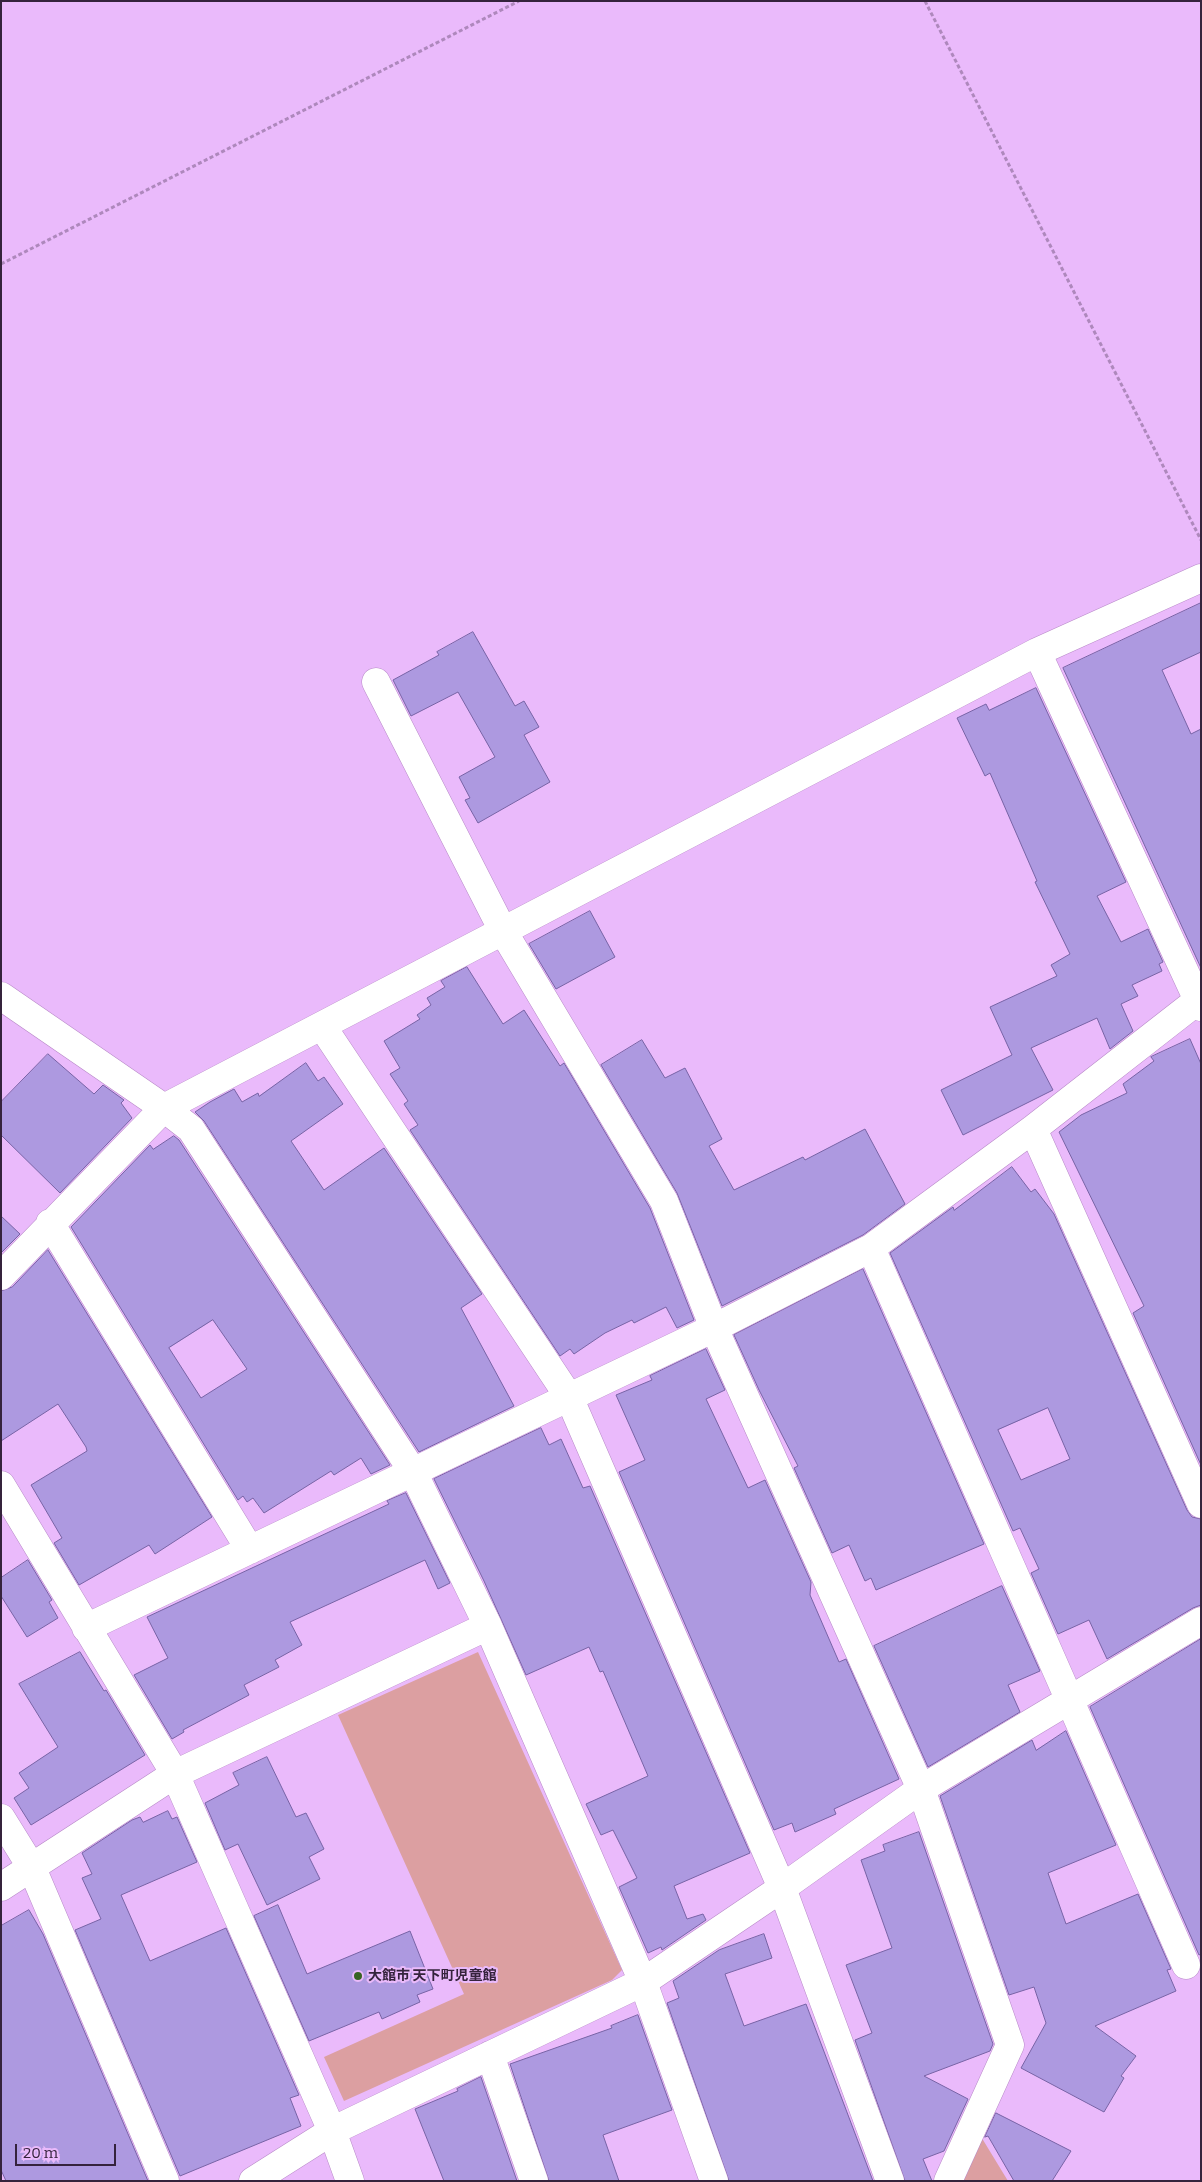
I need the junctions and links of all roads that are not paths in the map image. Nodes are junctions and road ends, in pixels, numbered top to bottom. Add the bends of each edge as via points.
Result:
1 (1201, 578) edge
2 (1037, 652) junction
3 (376, 682) dead end
4 (503, 931) junction
5 (1, 996) edge
6 (1200, 1001) edge
7 (322, 1026) junction
8 (164, 1108) junction
9 (1033, 1129) junction
10 (50, 1223) junction
11 (871, 1248) junction
12 (1, 1276) edge
13 (714, 1328) junction
14 (569, 1397) junction
15 (413, 1472) junction
16 (1, 1486) edge
17 (1201, 1504) edge
18 (250, 1550) junction
19 (1201, 1621) edge
20 (488, 1626) junction
21 (86, 1628) junction
22 (1068, 1700) junction
23 (175, 1774) junction
24 (922, 1789) junction
25 (1, 1818) edge
26 (32, 1868) junction
27 (1, 1887) edge
28 (782, 1888) junction
29 (1186, 1965) dead end
30 (643, 1982) junction
31 (490, 2055) junction
32 (332, 2131) junction
33 (164, 2181) edge
34 (253, 2181) edge
35 (350, 2181) edge
36 (534, 2181) edge
37 (714, 2181) edge
38 (890, 2181) edge
39 (948, 2181) edge

1 - 2 street
2 - 4 street
2 - 6 street
3 - 4 street
4 - 7 street
4 - 13 street via 664,1201
5 - 8 street
6 - 9 street
7 - 8 street
7 - 14 street
8 - 10 street
8 - 15 street via 191,1129
9 - 11 street
9 - 17 street
10 - 12 street
10 - 18 street
11 - 13 street
11 - 22 street
13 - 14 street
13 - 24 street
14 - 15 street
14 - 28 street
15 - 18 street
15 - 20 street
16 - 21 street
18 - 21 street
19 - 22 street
20 - 23 street
20 - 30 street
21 - 23 street
22 - 24 street
22 - 29 street
23 - 26 street
23 - 32 street
24 - 28 street
24 - 39 street via 1010,2045
25 - 26 street
26 - 27 street
26 - 33 street
28 - 30 street
28 - 38 street
30 - 31 street
30 - 37 street
31 - 32 street
31 - 36 street
32 - 34 street
32 - 35 street

